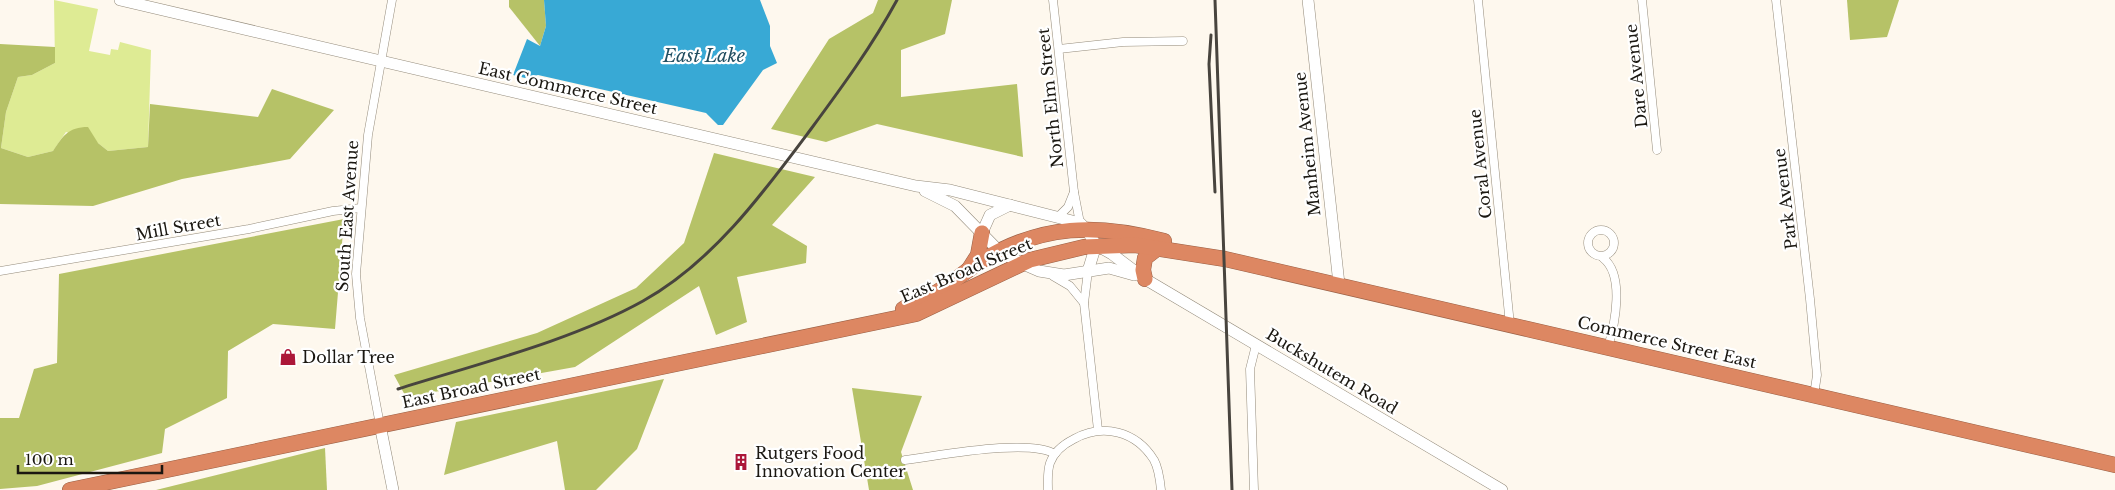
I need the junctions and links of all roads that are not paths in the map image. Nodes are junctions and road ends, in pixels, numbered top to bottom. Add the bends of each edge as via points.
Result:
1 (124, 0) edge
2 (392, 0) edge
3 (1053, 0) edge
4 (1308, 0) edge
5 (1478, 0) edge
6 (1642, 0) edge
7 (1776, 0) edge
8 (1183, 41) dead end
9 (1059, 49) junction
10 (382, 61) junction
11 (1657, 150) dead end
12 (916, 186) junction
13 (1074, 192) junction
14 (1010, 205) junction
15 (361, 208) junction
16 (1058, 217) junction
17 (1083, 226) junction
18 (982, 233) junction
19 (1096, 245) junction
20 (1158, 248) junction
21 (1000, 252) junction
22 (1210, 256) junction
23 (1603, 258) dead end
24 (1022, 264) junction
25 (1088, 270) junction
26 (0, 271) edge
27 (1039, 271) junction
28 (1145, 279) junction
29 (964, 280) junction
30 (1339, 284) junction
31 (1084, 303) junction
32 (1510, 325) junction
33 (1256, 345) junction
34 (1608, 347) junction
35 (1814, 395) junction
36 (380, 425) junction
37 (1098, 430) junction
38 (1055, 454) junction
39 (904, 460) dead end
40 (2115, 465) edge
41 (70, 490) edge
42 (393, 490) edge
43 (1048, 490) edge
44 (1161, 490) edge
45 (1254, 490) edge
46 (1502, 490) edge

1 - 10 street, East Commerce Street
2 - 10 street, South East Avenue
3 - 9 street, North Elm Street
4 - 30 street, Manheim Avenue
5 - 32 street, Coral Avenue
6 - 11 street, Dare Avenue
7 - 35 street, Park Avenue via 1810,299 1817,374
8 - 9 street via 1123,42
9 - 13 street, North Elm Street
10 - 12 street, East Commerce Street
10 - 15 street, South East Avenue via 368,135
12 - 14 street, East Commerce Street via 950,190
12 - 18 street via 955,206
13 - 16 street via 1068,207
13 - 17 street, North Elm Street
14 - 16 street, Commerce Street East
14 - 18 street via 990,216
15 - 26 street, Mill Street
15 - 36 street, South East Avenue via 357,295
16 - 17 street, Commerce Street East
17 - 19 street
17 - 21 highway, East Broad Street
17 - 22 highway, Commerce Street East via 1134,233
18 - 21 street
18 - 29 highway via 978,255
19 - 20 highway, Commerce Street East
19 - 24 highway, East Broad Street
19 - 25 street
19 - 28 street
20 - 22 highway, Commerce Street East
20 - 28 highway via 1145,258
21 - 24 street
21 - 29 highway, East Broad Street
22 - 30 highway, Commerce Street East
23 - 34 street via 1610,262 1615,285 1616,315
24 - 27 street
24 - 29 highway, East Broad Street
25 - 27 street via 1064,275
25 - 28 street via 1114,268
25 - 31 street
27 - 31 street via 1065,283
28 - 33 street, Buckshutem Road
29 - 36 highway, East Broad Street via 916,314
30 - 32 highway, Commerce Street East
31 - 37 street
32 - 34 highway, Commerce Street East
33 - 45 street via 1250,369
33 - 46 street, Buckshutem Road
34 - 35 highway, Commerce Street East
35 - 40 highway, Commerce Street East
36 - 41 highway, East Broad Street
36 - 42 street, South East Avenue
37 - 38 street via 1067,442
37 - 44 street via 1122,433 1139,443 1155,461
38 - 39 street via 1047,449 1023,447
38 - 43 street via 1048,472

